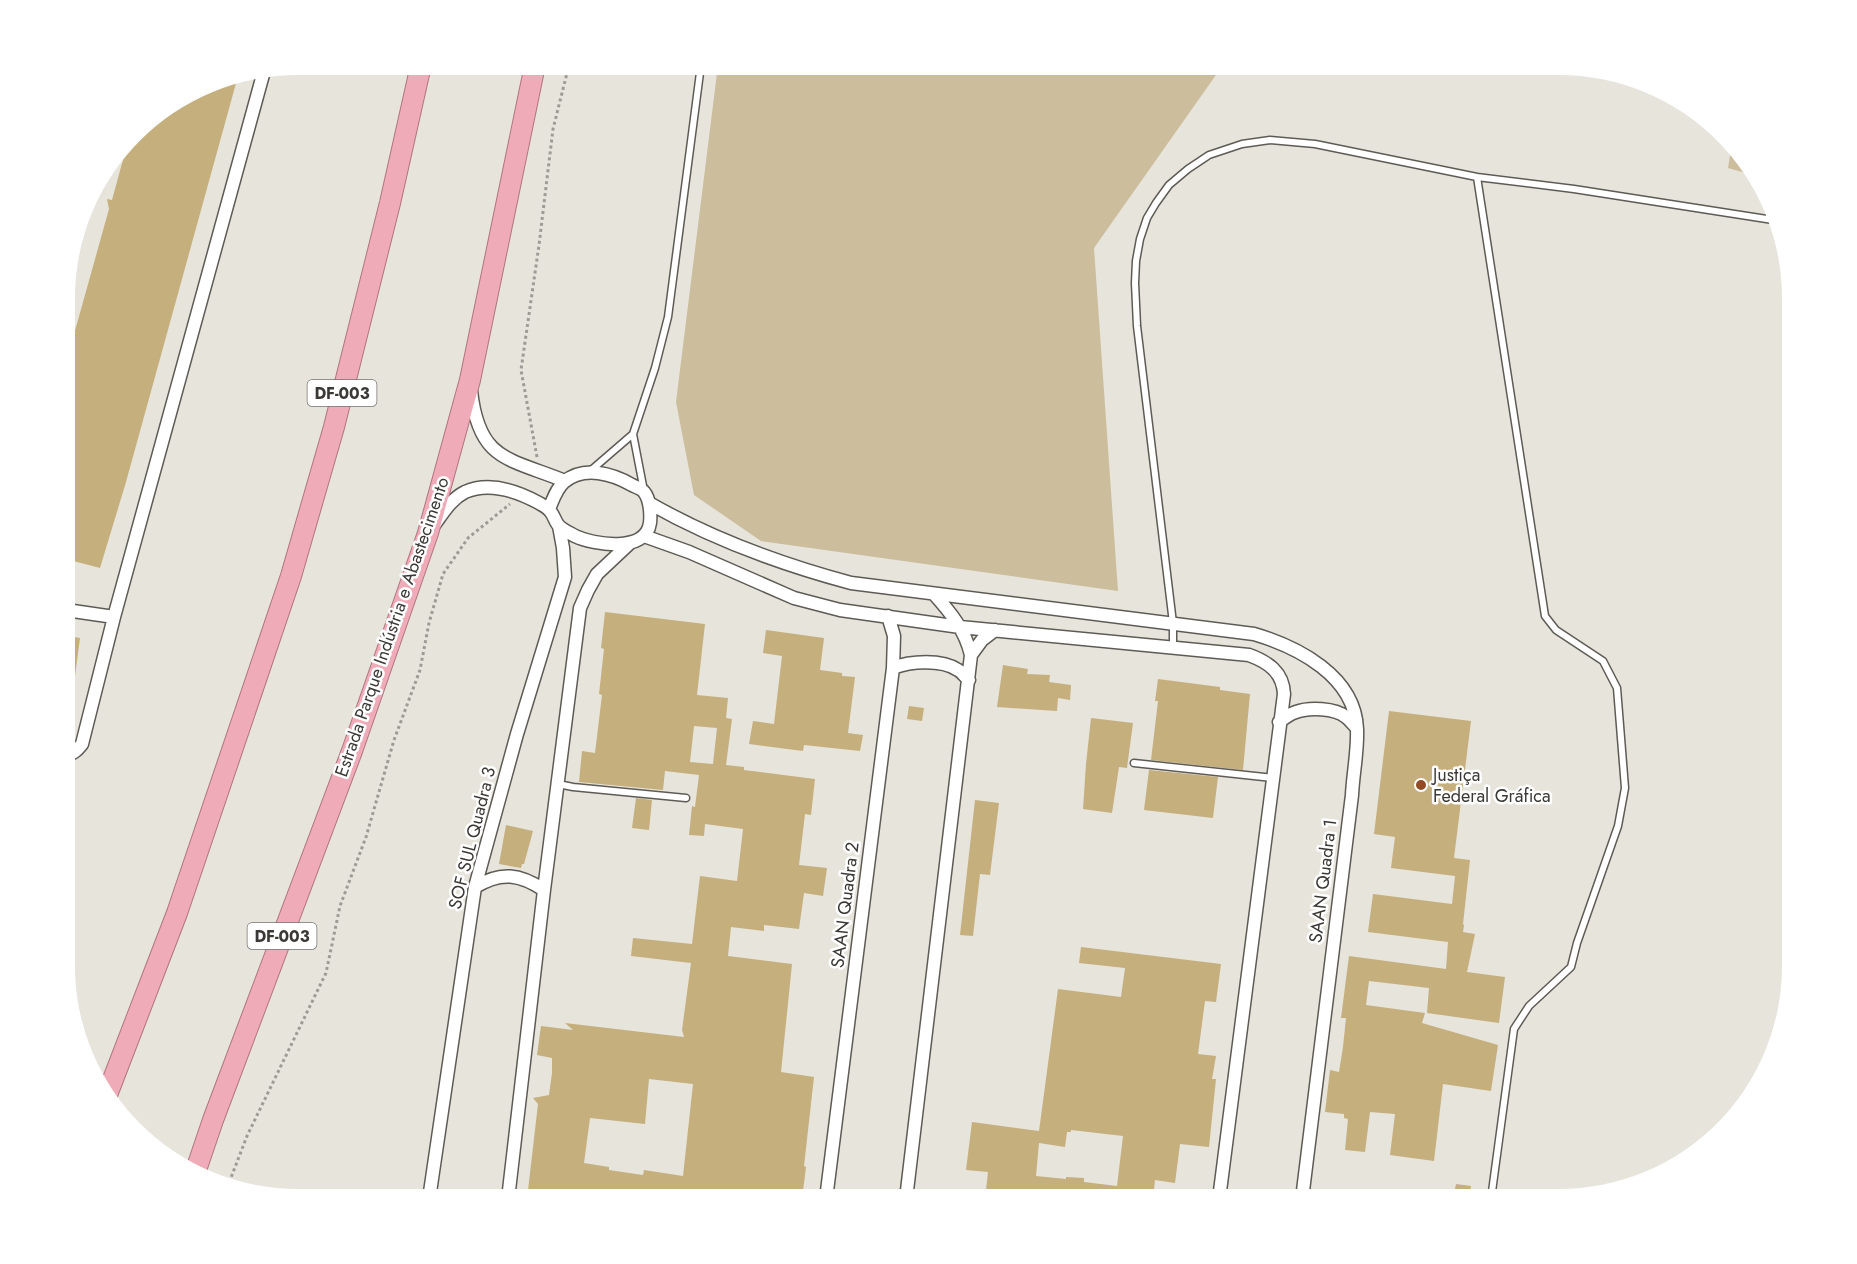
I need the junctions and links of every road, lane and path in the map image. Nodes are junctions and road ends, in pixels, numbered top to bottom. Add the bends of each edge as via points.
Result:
1 (419, 75) edge
2 (532, 75) edge
3 (566, 75) edge
4 (700, 75) edge
5 (262, 78) edge
6 (1477, 177) junction
7 (1767, 219) edge
8 (470, 380) junction
9 (633, 434) junction
10 (537, 470) junction
11 (589, 472) junction
12 (565, 481) junction
13 (523, 494) junction
14 (646, 497) junction
15 (549, 510) junction
16 (559, 526) junction
17 (428, 533) junction
18 (644, 536) junction
19 (630, 543) junction
20 (934, 594) junction
21 (75, 611) edge
22 (888, 616) junction
23 (114, 617) junction
24 (1173, 623) junction
25 (960, 627) junction
26 (995, 630) junction
27 (1173, 648) junction
28 (971, 655) junction
29 (893, 668) junction
30 (969, 680) junction
31 (1280, 722) junction
32 (1357, 728) junction
33 (75, 750) edge
34 (1134, 763) dead end
35 (1274, 778) junction
36 (558, 784) junction
37 (686, 798) dead end
38 (475, 887) junction
39 (544, 890) junction
40 (106, 1080) edge
41 (198, 1165) edge
42 (231, 1178) edge
43 (430, 1189) edge
44 (509, 1189) edge
45 (827, 1189) edge
46 (907, 1189) edge
47 (1221, 1189) edge
48 (1303, 1189) edge
49 (1492, 1189) edge

1 - 40 highway, DF-003 via 336,416 291,576 177,913
2 - 8 highway, Estrada Parque Indústria e Abastecimento / DF-003
3 - 10 path via 553,129 521,369
4 - 9 lane via 668,317
5 - 23 street
6 - 7 lane
6 - 24 lane via 1315,144 1270,140 1209,155 1169,185 1156,203 1140,239 1136,315
6 - 49 lane via 1545,616 1556,630 1603,661 1617,688 1624,788 1618,826 1571,967 1529,1006 1514,1029
8 - 10 street via 473,409 484,439 507,459
8 - 17 highway, Estrada Parque Indústria e Abastecimento / DF-003
9 - 11 lane
9 - 14 lane
10 - 12 street
11 - 12 street
11 - 14 street via 623,479
12 - 15 street
13 - 15 street
13 - 17 street via 490,487 463,493
13 - 42 path via 468,538 443,574 420,670 340,906 326,973 247,1136
14 - 18 street via 650,524
14 - 20 street, SAAN Quadra 1 via 675,518 794,567 851,583
15 - 16 street
16 - 19 street via 593,542
16 - 38 street, SOF SUL Quadra 3 via 564,577
17 - 41 highway, Estrada Parque Indústria e Abastecimento / DF-003 via 352,751
18 - 19 street
18 - 22 street via 794,598 840,610
19 - 36 street via 597,574 580,608
20 - 24 street, SAAN Quadra 1
20 - 25 street
21 - 23 street
22 - 25 street
22 - 29 street, SAAN Quadra 2 via 894,636
23 - 33 street via 82,744
24 - 27 lane
24 - 32 street, SAAN Quadra 1 via 1241,631 1289,646 1334,678 1351,703
25 - 26 street
25 - 28 street
26 - 27 street
26 - 28 street
27 - 31 street via 1249,655 1268,663 1284,687
28 - 30 street
29 - 30 street via 904,663 932,662 958,669
29 - 45 street, SAAN Quadra 2
30 - 46 street
31 - 32 street via 1296,711 1320,710 1346,716
31 - 35 street
32 - 48 street, SAAN Quadra 1
34 - 35 lane
35 - 47 street
36 - 37 lane
36 - 39 street
38 - 39 street via 488,879 507,876
38 - 43 street, SOF SUL Quadra 3
39 - 44 street

